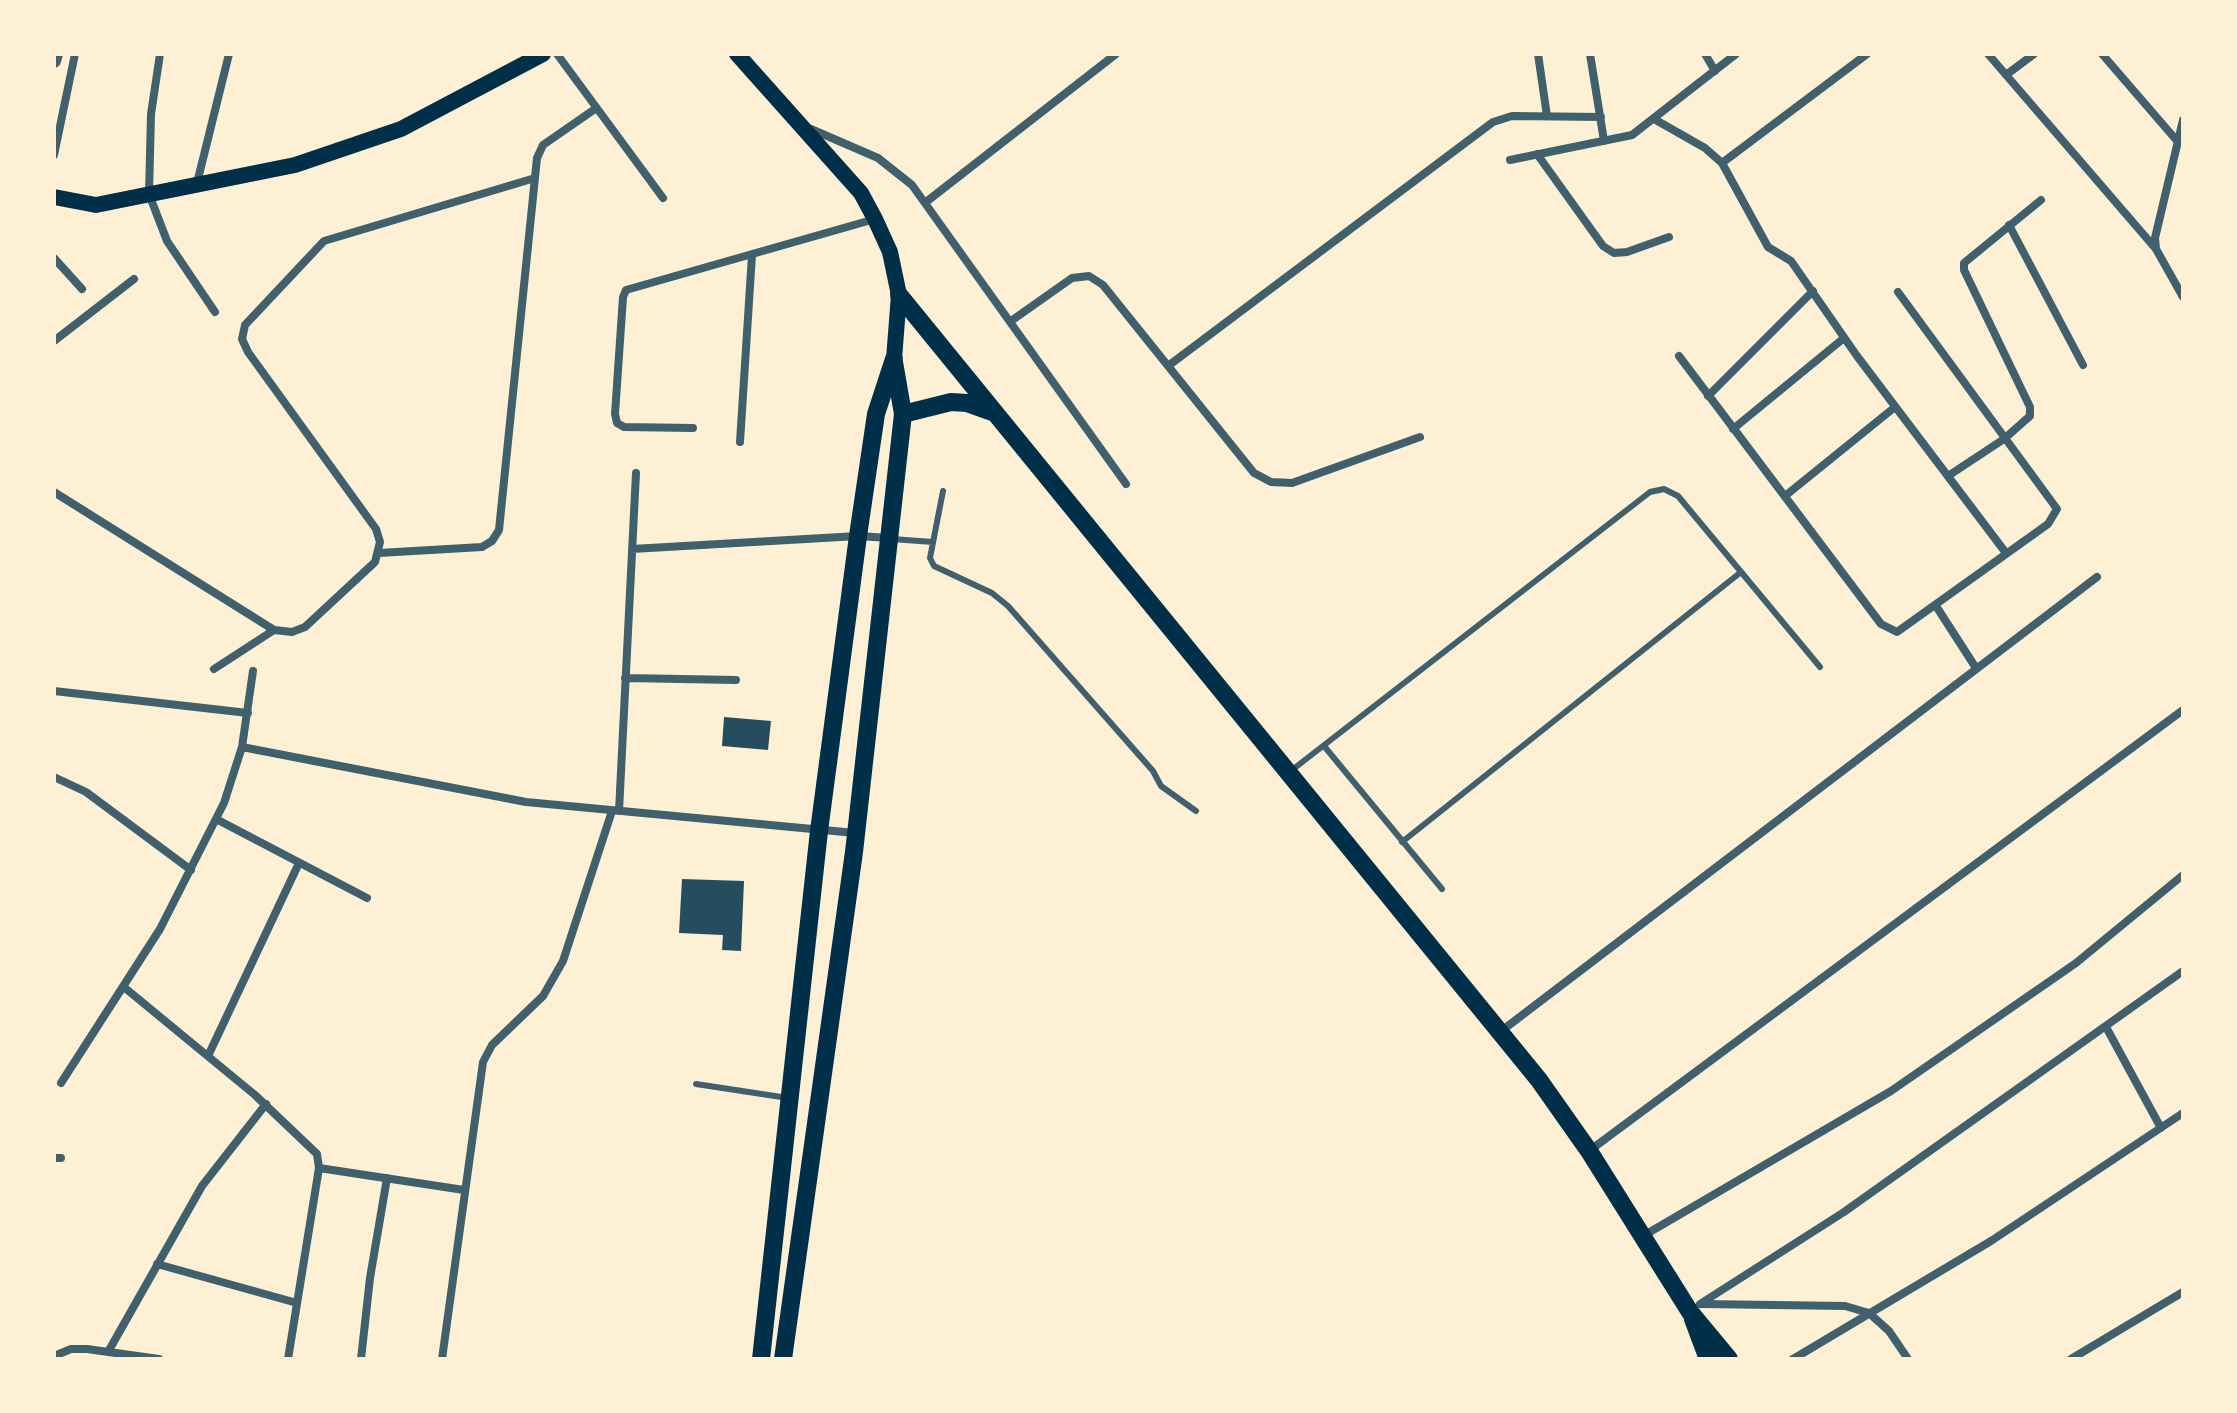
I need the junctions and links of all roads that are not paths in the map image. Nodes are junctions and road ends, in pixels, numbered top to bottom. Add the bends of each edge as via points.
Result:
1 (56, 54) edge
2 (75, 54) edge
3 (160, 54) edge
4 (229, 54) edge
5 (543, 54) edge
6 (557, 54) edge
7 (737, 54) edge
8 (1116, 54) edge
9 (1538, 54) edge
10 (1590, 54) edge
11 (1705, 54) edge
12 (1736, 54) edge
13 (1867, 54) edge
14 (1988, 54) edge
15 (2034, 54) edge
16 (2102, 54) edge
17 (54, 61) edge
18 (1715, 71) junction
19 (2006, 75) junction
20 (595, 109) junction
21 (1547, 116) junction
22 (1601, 117) junction
23 (1654, 119) junction
24 (2183, 120) edge
25 (806, 127) junction
26 (2182, 131) edge
27 (1604, 141) junction
28 (2178, 142) junction
29 (1537, 154) junction
30 (54, 155) edge
31 (1510, 160) dead end
32 (1722, 163) junction
33 (535, 178) junction
34 (196, 184) junction
35 (149, 194) junction
36 (54, 197) edge
37 (663, 198) dead end
38 (2041, 200) dead end
39 (926, 202) junction
40 (875, 219) junction
41 (2009, 225) junction
42 (1669, 237) dead end
43 (2156, 249) junction
44 (752, 255) junction
45 (54, 258) edge
46 (134, 279) dead end
47 (82, 289) dead end
48 (1813, 291) junction
49 (1898, 292) dead end
50 (899, 295) junction
51 (2183, 297) edge
52 (215, 312) dead end
53 (1011, 321) junction
54 (1844, 338) junction
55 (54, 341) edge
56 (1679, 356) dead end
57 (894, 359) junction
58 (2083, 365) dead end
59 (1168, 366) junction
60 (1708, 396) junction
61 (1895, 407) junction
62 (995, 413) junction
63 (903, 414) junction
64 (693, 428) dead end
65 (1733, 429) junction
66 (1420, 437) dead end
67 (2004, 439) junction
68 (740, 442) dead end
69 (636, 473) dead end
70 (1948, 476) junction
71 (1126, 484) dead end
72 (943, 491) dead end
73 (54, 492) edge
74 (1785, 496) junction
75 (858, 536) junction
76 (889, 538) junction
77 (933, 542) junction
78 (632, 549) junction
79 (379, 553) junction
80 (2006, 553) junction
81 (1741, 572) junction
82 (2097, 577) dead end
83 (1936, 606) junction
84 (274, 630) junction
85 (1820, 667) dead end
86 (1976, 668) junction
87 (214, 669) dead end
88 (253, 671) dead end
89 (625, 678) junction
90 (736, 680) dead end
91 (54, 691) edge
92 (2183, 710) edge
93 (248, 713) junction
94 (1324, 746) junction
95 (242, 747) junction
96 (1289, 773) junction
97 (54, 777) edge
98 (615, 811) junction
99 (1196, 811) dead end
100 (216, 819) junction
101 (819, 831) junction
102 (856, 833) junction
103 (1402, 842) junction
104 (299, 863) junction
105 (191, 870) junction
106 (2183, 875) edge
107 (1442, 889) dead end
108 (367, 898) dead end
109 (2183, 971) edge
110 (125, 988) junction
111 (2106, 1027) junction
112 (1500, 1032) junction
113 (208, 1056) junction
114 (61, 1083) dead end
115 (696, 1084) dead end
116 (788, 1098) junction
117 (266, 1104) junction
118 (2183, 1113) edge
119 (2161, 1128) junction
120 (1589, 1151) junction
121 (319, 1168) junction
122 (387, 1178) junction
123 (464, 1190) junction
124 (1642, 1236) junction
125 (157, 1264) junction
126 (2183, 1292) edge
127 (297, 1303) junction
128 (1692, 1307) junction
129 (1869, 1313) junction
130 (108, 1352) junction
131 (54, 1356) edge
132 (159, 1359) edge
133 (288, 1359) edge
134 (361, 1359) edge
135 (442, 1359) edge
136 (761, 1359) edge
137 (783, 1359) edge
138 (1708, 1359) edge
139 (1729, 1359) edge
140 (1793, 1359) edge
141 (1908, 1359) edge
142 (2071, 1359) edge

1 - 17 street
2 - 30 street
3 - 35 street via 151,114
4 - 34 street
5 - 34 main road via 401,129 295,165
6 - 20 street
7 - 25 main road
8 - 39 street
9 - 21 street
10 - 22 street
11 - 18 street
12 - 18 street
13 - 32 street
14 - 19 street
15 - 19 street
16 - 28 street
18 - 23 street
19 - 43 street
20 - 33 street via 543,145
20 - 37 street
21 - 22 street
21 - 59 street via 1493,122
22 - 27 street
23 - 27 street via 1632,135
23 - 32 street
24 - 26 street
25 - 39 street via 878,158
25 - 40 main road via 861,193
26 - 28 street
27 - 29 street
28 - 43 street
29 - 31 street
29 - 42 street via 1603,246 1614,253
32 - 48 street via 1768,247 1791,261
33 - 79 street via 499,530 482,547
33 - 79 street via 324,241 245,325 242,339 248,352 376,529
34 - 35 main road
35 - 36 main road via 96,205
35 - 52 street via 167,241
38 - 41 street
39 - 53 street
40 - 44 street
40 - 50 main road via 890,252
41 - 58 street
41 - 67 street via 1969,256 1964,270 2030,407 2027,422
43 - 51 street
44 - 64 street via 634,286 623,297 617,423
44 - 68 street
45 - 47 street
46 - 55 street
48 - 54 street
48 - 60 street
49 - 67 street
50 - 57 main road
50 - 62 main road
53 - 59 street via 1072,278 1089,276 1103,285
53 - 71 street
54 - 61 street
54 - 65 street
56 - 60 street
57 - 63 main road
57 - 75 main road via 876,414
59 - 66 street via 1254,473 1271,482 1292,483
60 - 65 street
61 - 70 street
61 - 74 street
62 - 63 main road via 951,402
62 - 96 main road
63 - 76 main road
65 - 74 street
67 - 70 street
67 - 80 street via 2057,509 2048,524
69 - 78 street
70 - 80 street
72 - 77 lane
73 - 84 street
74 - 83 street via 1889,630 1904,630
75 - 76 street
75 - 78 street
75 - 101 main road
76 - 77 lane
76 - 102 main road
77 - 99 lane via 934,566 1008,606 1161,786
78 - 89 street
79 - 84 street via 305,627
80 - 83 street
81 - 85 lane
81 - 94 lane via 1678,496 1664,489 1650,492
81 - 103 lane
82 - 86 street
83 - 86 street
84 - 87 street
86 - 112 street
88 - 93 street
89 - 90 street
89 - 98 street
91 - 93 street
92 - 120 street
93 - 95 street
94 - 96 lane
94 - 103 lane
95 - 98 street via 526,802
95 - 100 street
96 - 112 main road
97 - 105 street via 86,792
98 - 101 street
98 - 123 street via 558,971 543,996 492,1045 483,1062
100 - 104 street
100 - 105 street
101 - 102 street
101 - 116 main road
102 - 137 main road
103 - 107 lane
104 - 108 street
104 - 113 street
105 - 110 street
106 - 124 street via 2076,963 1891,1091
109 - 111 street
110 - 113 street
110 - 114 street
111 - 119 street
111 - 128 street via 1844,1212
112 - 120 main road
113 - 117 street
115 - 116 lane
116 - 136 main road
117 - 121 street via 317,1154
117 - 125 street via 202,1186
118 - 119 street
119 - 129 street via 1991,1241
120 - 124 main road
121 - 122 street
121 - 127 street
122 - 123 street
122 - 134 street
123 - 135 street
124 - 128 main road
125 - 127 street
125 - 130 street
126 - 142 street
127 - 133 street
128 - 129 street via 1845,1306
128 - 138 main road
128 - 139 main road
129 - 140 street
129 - 141 street
130 - 131 street via 71,1349
130 - 132 street

